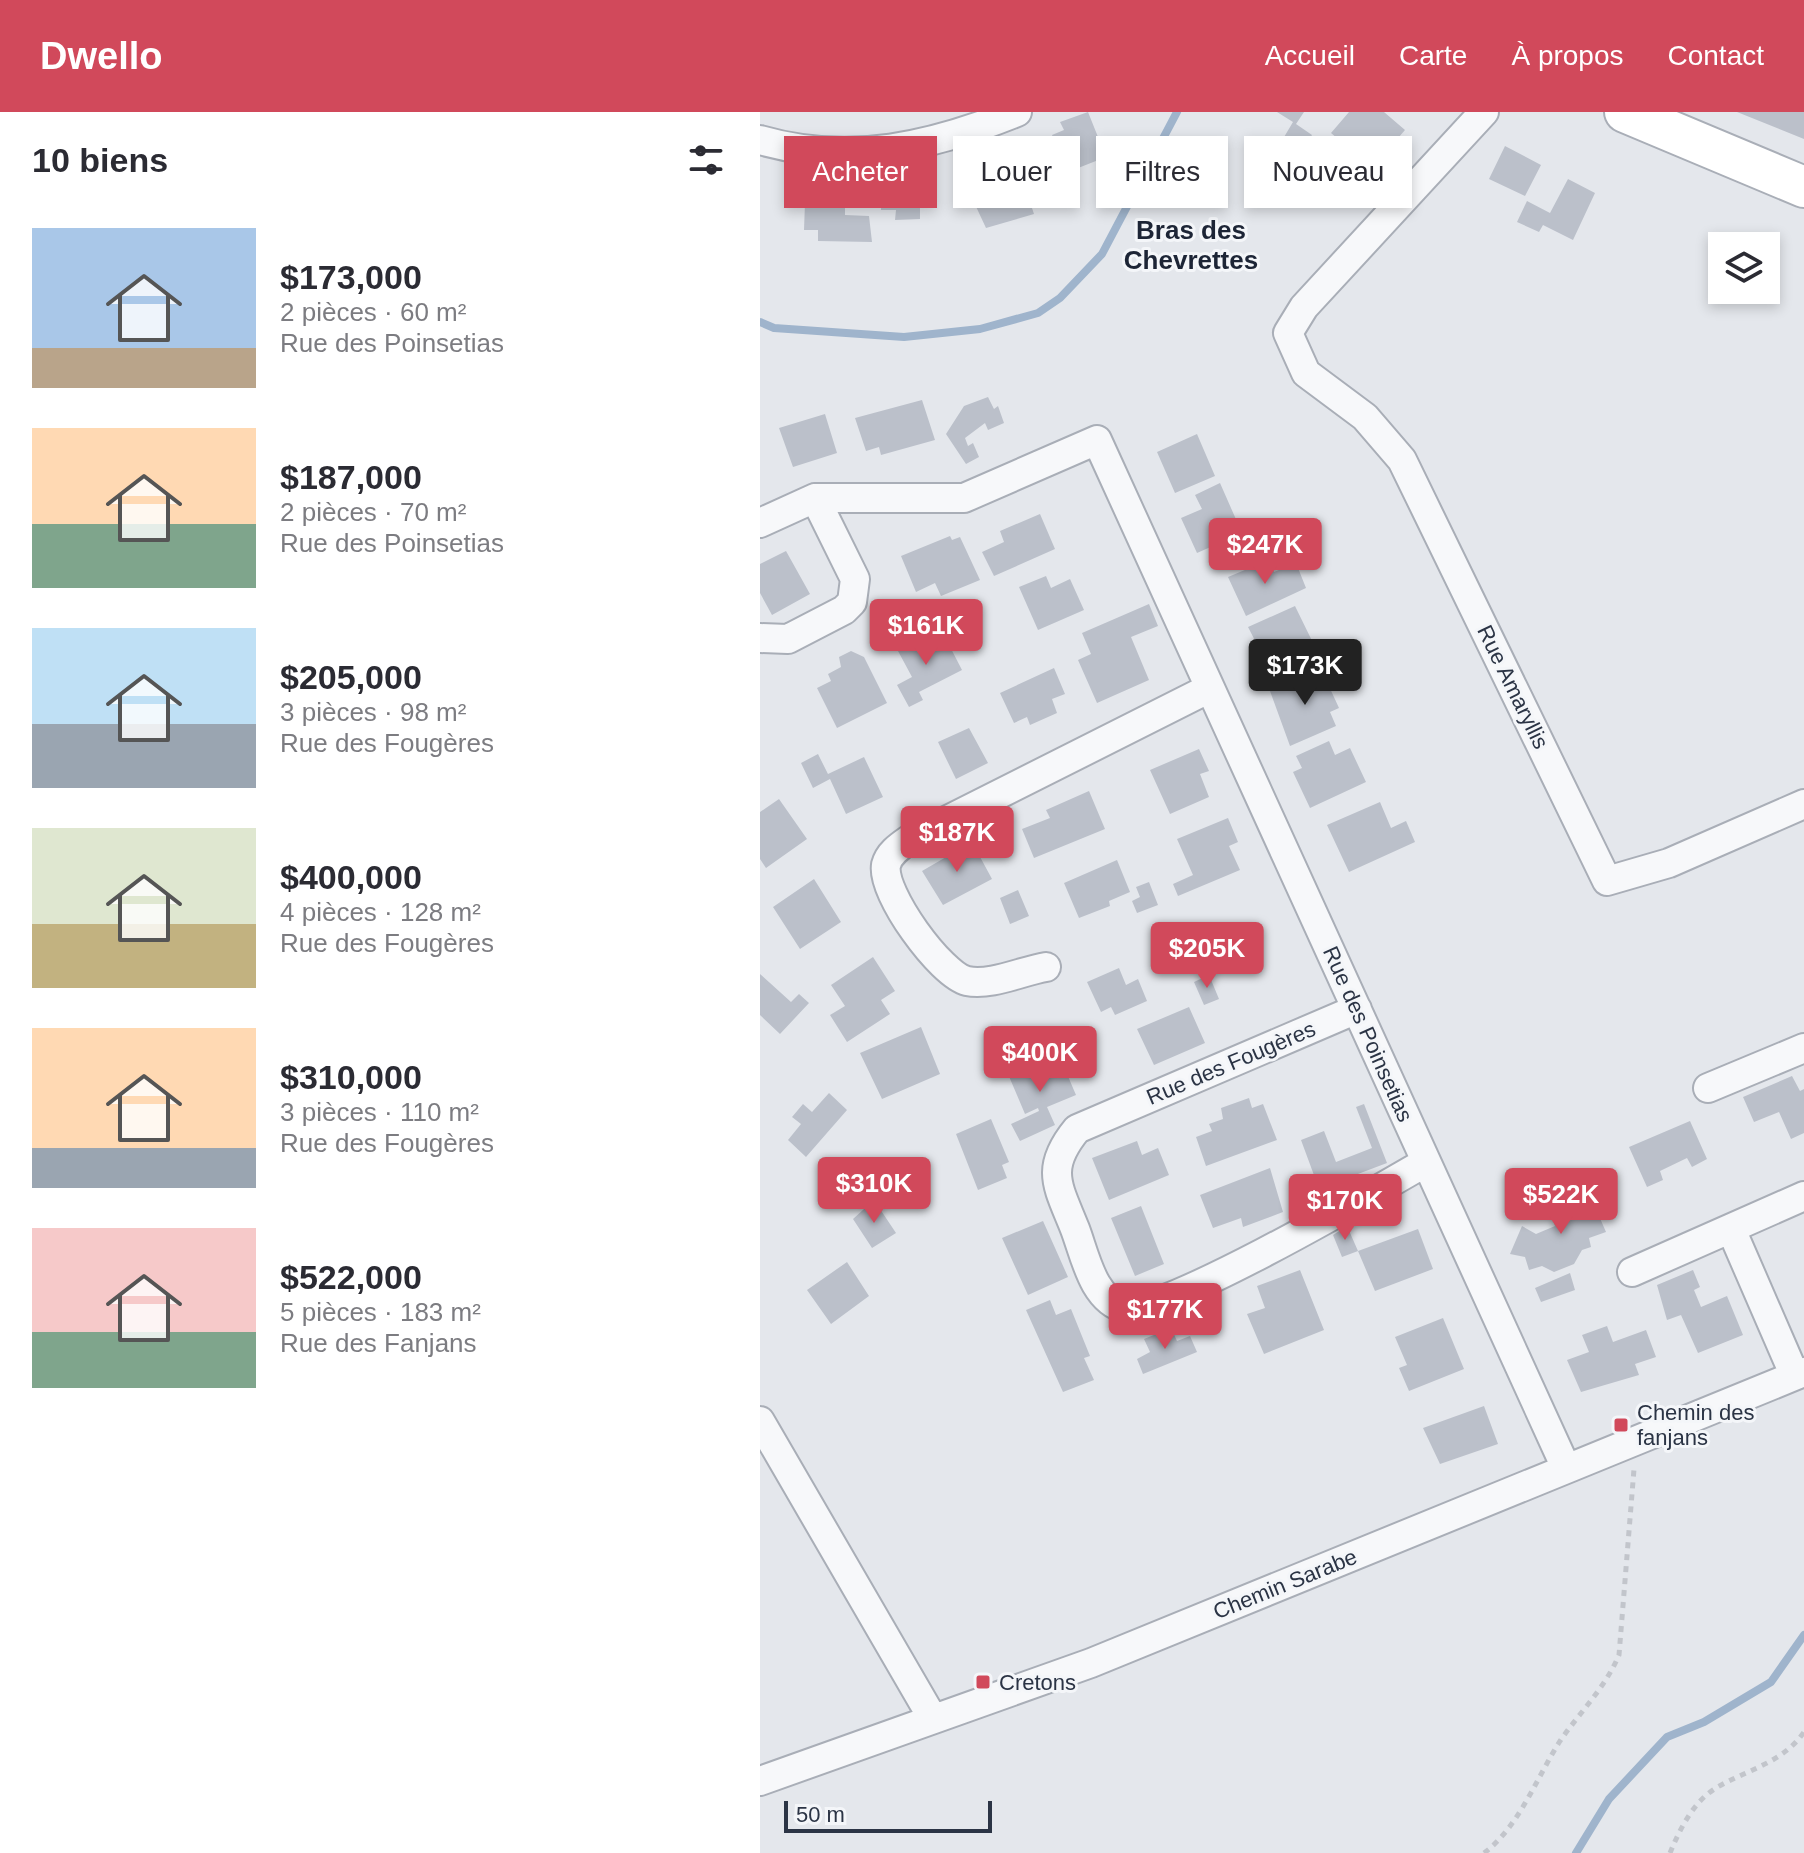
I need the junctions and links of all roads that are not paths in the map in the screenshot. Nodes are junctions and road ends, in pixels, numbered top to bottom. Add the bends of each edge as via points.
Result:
1 (1017, 112) edge
2 (1484, 112) edge
3 (1625, 112) edge
4 (760, 140) edge
5 (1804, 187) edge
6 (815, 498) junction
7 (760, 523) edge
8 (760, 638) edge
9 (1210, 688) junction
10 (1804, 804) edge
11 (1046, 967) dead end
12 (1357, 1009) junction
13 (1804, 1048) edge
14 (1708, 1088) dead end
15 (1426, 1162) junction
16 (1804, 1196) edge
17 (1731, 1229) junction
18 (1632, 1272) dead end
19 (1799, 1373) edge
20 (760, 1421) edge
21 (1566, 1468) junction
22 (933, 1719) junction
23 (760, 1781) edge

1 - 4 street via 907,148 832,150
2 - 10 street, Rue Amaryllis via 1304,307 1288,333 1306,373 1365,417 1402,460 1607,881 1669,863
3 - 5 main road
6 - 7 street
6 - 8 street via 855,579 852,602 788,639
6 - 9 street, Rue des Poinsetias via 964,498 1097,440
9 - 11 street via 910,839 886,863 890,892 950,974 986,981
9 - 12 street, Rue des Poinsetias
12 - 15 street, Rue des Poinsetias
12 - 15 street, Rue des Fougères via 1077,1129 1059,1150 1054,1177 1101,1294 1125,1308 1154,1306
13 - 14 street
15 - 21 street, Rue des Poinsetias
16 - 17 street
17 - 18 street
17 - 19 street
19 - 21 street, Chemin Sarabe
20 - 22 street
21 - 22 street, Chemin Sarabe via 1091,1663
22 - 23 street, Chemin Sarabe

